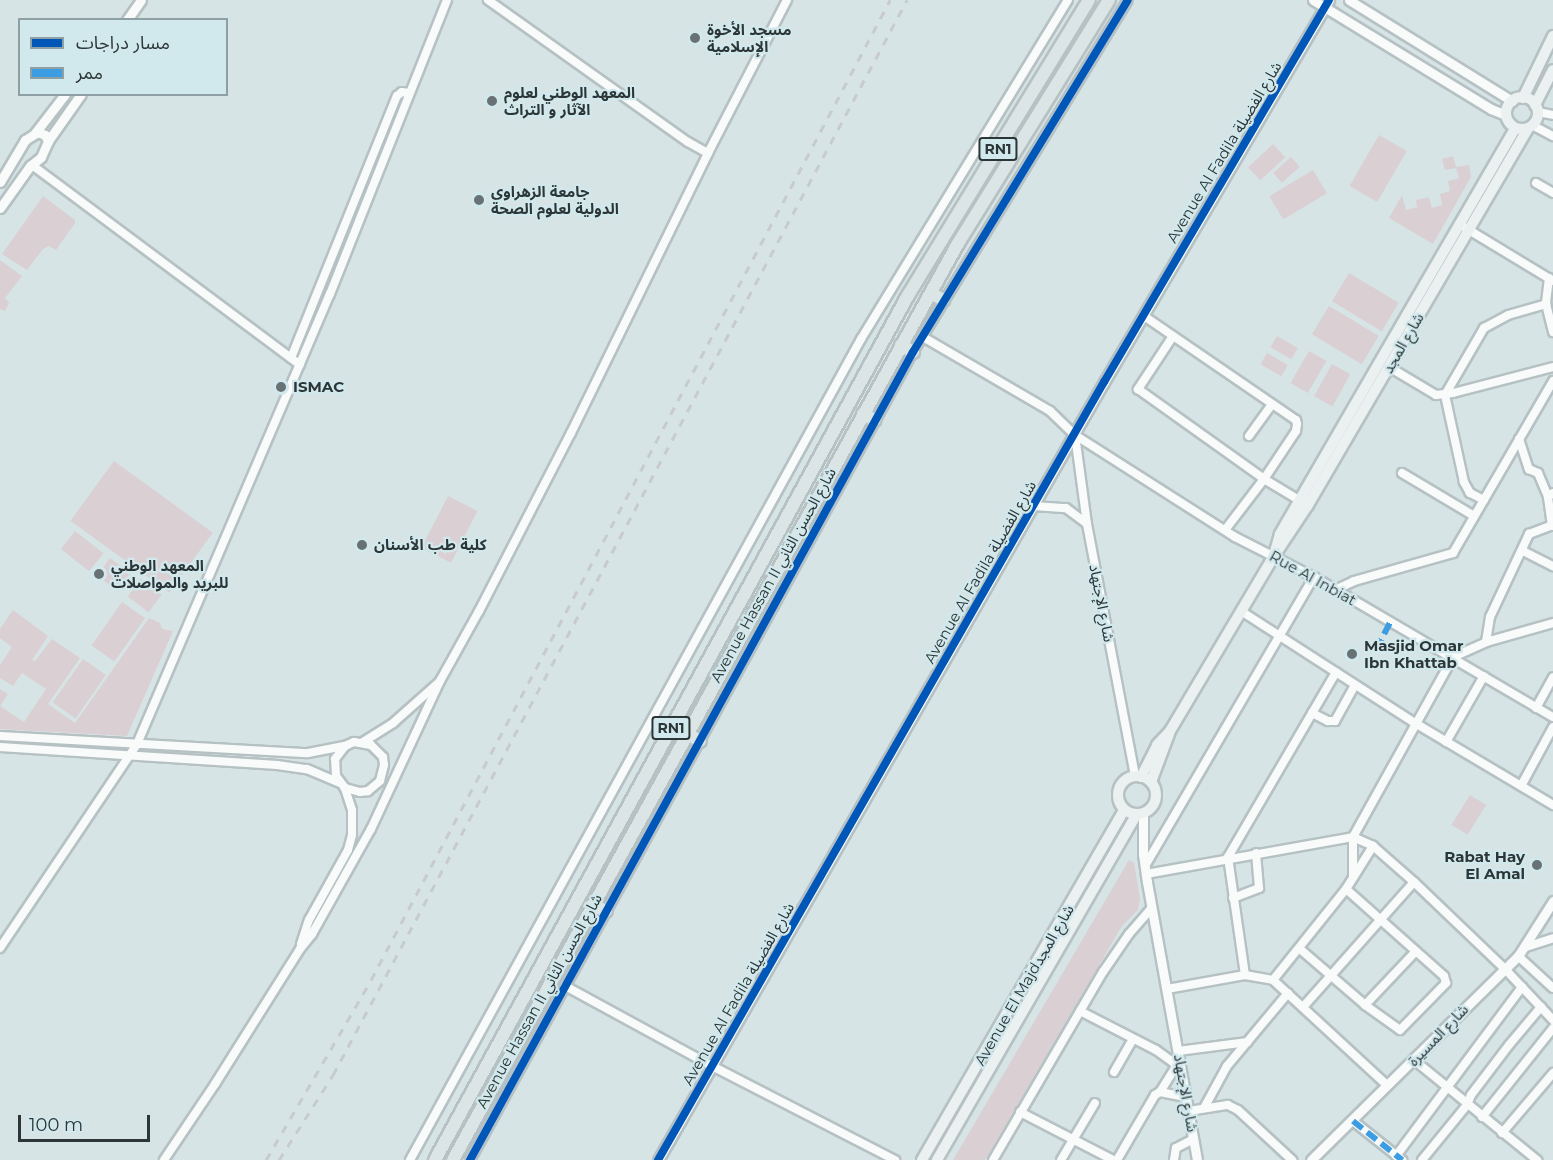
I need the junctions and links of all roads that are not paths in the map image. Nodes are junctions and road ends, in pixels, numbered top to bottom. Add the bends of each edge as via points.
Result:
1 (141, 0) edge
2 (447, 0) edge
3 (488, 0) edge
4 (787, 0) edge
5 (1068, 0) edge
6 (1089, 0) edge
7 (1109, 0) edge
8 (1128, 0) edge
9 (1313, 0) edge
10 (1349, 0) edge
11 (1327, 4) edge
12 (128, 18) edge
13 (1553, 36) edge
14 (1553, 70) edge
15 (409, 93) junction
16 (63, 96) edge
17 (80, 96) edge
18 (1518, 99) junction
19 (1536, 109) junction
20 (1506, 115) junction
21 (1553, 115) edge
22 (1530, 126) junction
23 (1515, 128) junction
24 (35, 133) junction
25 (1553, 136) edge
26 (48, 141) junction
27 (708, 153) junction
28 (17, 157) junction
29 (31, 166) junction
30 (0, 182) edge
31 (1536, 183) dead end
32 (1553, 193) edge
33 (0, 208) edge
34 (1465, 228) junction
35 (946, 267) junction
36 (958, 274) junction
37 (1551, 280) edge
38 (931, 293) junction
39 (943, 300) junction
40 (1546, 304) junction
41 (1143, 316) junction
42 (1551, 317) edge
43 (1553, 332) edge
44 (1173, 336) junction
45 (923, 337) junction
46 (901, 345) junction
47 (913, 352) junction
48 (291, 358) junction
49 (300, 365) junction
50 (1389, 367) junction
51 (1553, 367) edge
52 (1553, 381) edge
53 (1445, 395) junction
54 (1272, 404) junction
55 (863, 414) junction
56 (875, 420) junction
57 (1072, 432) junction
58 (1249, 436) dead end
59 (1519, 439) junction
60 (1402, 473) dead end
61 (1264, 478) junction
62 (1550, 495) edge
63 (1299, 500) junction
64 (1484, 500) junction
65 (1034, 506) junction
66 (1474, 516) junction
67 (1087, 524) junction
68 (1553, 526) edge
69 (1225, 530) junction
70 (1523, 550) junction
71 (1274, 556) junction
72 (1553, 566) edge
73 (1314, 577) junction
74 (1335, 590) junction
75 (1241, 611) junction
76 (1553, 623) edge
77 (1280, 637) junction
78 (1486, 642) junction
79 (1452, 657) junction
80 (1336, 672) junction
81 (1484, 676) junction
82 (1553, 677) edge
83 (440, 681) junction
84 (1356, 685) junction
85 (1536, 708) junction
86 (1312, 713) junction
87 (1553, 717) edge
88 (1415, 723) junction
89 (1553, 727) edge
90 (1170, 731) junction
91 (686, 733) junction
92 (0, 736) edge
93 (45, 739) junction
94 (700, 741) junction
95 (363, 742) junction
96 (1446, 742) junction
97 (137, 744) junction
98 (345, 746) junction
99 (0, 747) edge
100 (44, 750) junction
101 (129, 757) junction
102 (384, 774) junction
103 (1138, 776) junction
104 (394, 780) junction
105 (1151, 782) junction
106 (342, 785) junction
107 (1521, 786) junction
108 (1553, 805) edge
109 (1124, 810) junction
110 (1139, 814) junction
111 (1353, 837) junction
112 (1373, 846) junction
113 (1256, 853) junction
114 (1228, 857) junction
115 (1145, 870) junction
116 (1353, 876) junction
117 (1414, 882) junction
118 (1346, 889) junction
119 (1233, 898) junction
120 (1553, 902) edge
121 (592, 904) junction
122 (1152, 908) junction
123 (606, 911) junction
124 (1379, 920) junction
125 (1553, 938) edge
126 (1526, 947) junction
127 (0, 948) edge
128 (300, 949) junction
129 (1300, 949) junction
130 (1416, 951) junction
131 (1518, 956) junction
132 (1505, 969) junction
133 (1245, 975) junction
134 (1332, 975) junction
135 (1273, 980) junction
136 (1552, 984) edge
137 (565, 986) junction
138 (1522, 987) junction
139 (1167, 989) junction
140 (1288, 993) junction
141 (1365, 1005) junction
142 (1303, 1007) junction
143 (1541, 1007) junction
144 (1080, 1011) junction
145 (1553, 1020) edge
146 (1553, 1028) edge
147 (1133, 1039) junction
148 (1247, 1042) junction
149 (1178, 1051) junction
150 (1414, 1060) junction
151 (1178, 1063) junction
152 (712, 1066) junction
153 (1114, 1072) dead end
154 (1553, 1073) edge
155 (1388, 1086) junction
156 (1446, 1088) junction
157 (1160, 1092) junction
158 (1186, 1097) junction
159 (1095, 1103) dead end
160 (1467, 1104) junction
161 (1204, 1108) junction
162 (1189, 1111) junction
163 (1020, 1112) junction
164 (1482, 1117) junction
165 (1353, 1121) junction
166 (1502, 1133) junction
167 (1194, 1139) junction
168 (1072, 1140) junction
169 (1399, 1158) edge
170 (164, 1160) edge
171 (410, 1160) edge
172 (435, 1160) edge
173 (453, 1160) edge
174 (470, 1160) edge
175 (658, 1160) edge
176 (895, 1160) edge
177 (922, 1160) edge
178 (937, 1160) edge
179 (993, 1160) edge
180 (1061, 1160) edge
181 (1115, 1160) edge
182 (1174, 1160) edge
183 (1197, 1160) edge
184 (1292, 1160) edge
185 (1311, 1160) edge
186 (1422, 1160) edge
187 (1537, 1160) edge

1 - 12 street
2 - 15 street
3 - 27 street
4 - 27 street
5 - 171 street via 861,339
6 - 172 main road, Avenue Hassan II شارع الحسن الثاني / RN1 via 907,297
7 - 35 main road, Avenue Hassan II شارع الحسن الثاني / RN1
8 - 36 street
9 - 11 street
10 - 18 street
11 - 20 street
11 - 41 street, Avenue Al Fadila شارع الفضيلة
13 - 18 main road
14 - 19 main road
15 - 48 street via 397,96
15 - 49 street
16 - 24 street
17 - 26 street
18 - 19 main road
18 - 20 main road
19 - 21 street
19 - 22 main road, شارع المجد
20 - 23 main road
22 - 23 main road
22 - 25 street
22 - 34 main road, شارع المجد
23 - 34 main road, شارع المجد
24 - 26 street via 42,133
24 - 28 street via 25,140
26 - 29 street via 41,158
27 - 83 street via 571,433
28 - 29 street via 20,163
28 - 30 street
29 - 33 street
29 - 48 street
31 - 32 street
34 - 37 street
34 - 50 main road, شارع المجد
34 - 63 main road, شارع المجد
35 - 36 main road
35 - 38 main road, Avenue Hassan II شارع الحسن الثاني / RN1
36 - 39 street
37 - 40 street
38 - 39 main road
38 - 46 main road, Avenue Hassan II شارع الحسن الثاني / RN1
39 - 45 street
40 - 42 street
40 - 53 street via 1508,315 1484,328
41 - 44 street
41 - 57 street, Avenue Al Fadila شارع الفضيلة
42 - 43 street
44 - 54 street
44 - 61 street via 1138,388
45 - 47 street
45 - 57 street, Rue Al Inbiat via 1050,411
46 - 47 main road
46 - 55 main road, Avenue Hassan II شارع الحسن الثاني / RN1
47 - 56 street
48 - 49 street
49 - 97 street
50 - 53 street via 1431,393
50 - 71 main road, شارع المجد via 1293,531
51 - 53 street
52 - 59 street
53 - 64 street via 1464,482 1470,493
54 - 58 street
54 - 61 street via 1296,420 1297,427
55 - 56 main road
55 - 91 main road, Avenue Hassan II شارع الحسن الثاني / RN1
56 - 94 street
57 - 65 street, Avenue Al Fadila شارع الفضيلة
57 - 67 street, شارع الإجتهاد
57 - 69 street, Rue Al Inbiat
59 - 62 street via 1529,469 1538,473
59 - 64 street
60 - 66 street
61 - 63 street
61 - 69 street
62 - 68 street
63 - 71 main road, شارع المجد via 1280,534
64 - 66 street
65 - 67 street via 1066,508
65 - 152 street, Avenue Al Fadila شارع الفضيلة
66 - 74 street via 1453,553 1354,580
67 - 103 street, شارع الإجتهاد
68 - 70 street via 1529,534
69 - 71 street, Rue Al Inbiat
70 - 72 street
70 - 78 street via 1490,617
71 - 73 street, Rue Al Inbiat
71 - 75 main road, شارع المجد
73 - 74 street, Rue Al Inbiat
73 - 77 street
74 - 79 street, Rue Al Inbiat
75 - 77 street
75 - 90 main road, شارع المجد
76 - 78 street
77 - 80 street
77 - 115 street
78 - 79 street
79 - 81 street, Rue Al Inbiat
79 - 88 street
80 - 84 street
80 - 86 street
81 - 85 street, Rue Al Inbiat
81 - 96 street
82 - 85 street
83 - 95 street via 393,723
83 - 104 street
84 - 86 street via 1335,721
84 - 88 street
85 - 87 street, Rue Al Inbiat
86 - 114 street
88 - 96 street
88 - 111 street
89 - 107 street
90 - 103 main road, شارع المجد
90 - 105 main road, شارع المجد
91 - 94 main road
91 - 121 main road, Avenue Hassan II شارع الحسن الثاني / RN1
92 - 93 street
93 - 97 street
93 - 100 street
94 - 123 street
95 - 98 street
95 - 102 street via 383,757
96 - 107 street
97 - 98 street via 308,753
97 - 101 street
98 - 106 street via 335,759 336,776
99 - 100 street
100 - 101 street
101 - 106 street via 300,768
101 - 127 street
102 - 104 street
102 - 106 street via 368,791
103 - 105 main road
103 - 109 main road, شارع المجد via 1128,779 1119,790
104 - 128 street via 330,902
105 - 110 main road, شارع المجد via 1155,800
106 - 128 street via 352,810 352,836 309,920
107 - 108 street
109 - 110 main road
109 - 177 main road, Avenue El Majdشارع المجد
110 - 115 street, شارع الإجتهاد
110 - 178 main road, Avenue El Majdشارع المجد
111 - 112 street
111 - 113 street
111 - 116 street
112 - 116 street
112 - 117 street
113 - 114 street
113 - 119 street via 1259,888
114 - 115 street
114 - 119 street
115 - 122 street, شارع الإجتهاد
116 - 118 street
117 - 124 street
117 - 132 street
118 - 124 street
118 - 129 street
119 - 133 street
120 - 126 street, شارع المسيرة
121 - 123 main road
121 - 173 main road, Avenue Hassan II شارع الحسن الثاني / RN1
122 - 139 street, شارع الإجتهاد
122 - 144 street via 1129,934
123 - 137 street
124 - 130 street
124 - 134 street
125 - 126 street
126 - 131 street, شارع المسيرة
128 - 170 street
129 - 134 street
129 - 135 street
130 - 141 street
130 - 141 street via 1447,980 1404,1028 1396,1029
131 - 132 street, شارع المسيرة
131 - 136 street
132 - 138 street
132 - 150 street, شارع المسيرة
133 - 135 street
133 - 139 street
134 - 141 street
134 - 142 street
135 - 140 street
137 - 152 street
137 - 174 street
138 - 143 street
138 - 156 street
139 - 149 street, شارع الإجتهاد
140 - 142 street
140 - 148 street
142 - 155 street
143 - 145 street
143 - 160 street
144 - 147 street
144 - 163 street
146 - 164 street
147 - 151 street
147 - 153 street
148 - 149 street
148 - 161 street via 1218,1080
149 - 151 street, شارع الإجتهاد
150 - 155 street, شارع المسيرة
150 - 156 street
151 - 157 street
151 - 158 street, شارع الإجتهاد
152 - 175 street, Avenue Al Fadila شارع الفضيلة
152 - 176 street
154 - 166 street
155 - 165 street, شارع المسيرة
156 - 160 street
156 - 169 street
157 - 158 street
157 - 181 street
158 - 162 street, شارع الإجتهاد
159 - 168 street
160 - 164 street
160 - 186 street
161 - 162 street
161 - 184 street via 1227,1105 1239,1110
162 - 167 street, شارع الإجتهاد
163 - 168 street
163 - 179 street
164 - 166 street
165 - 169 street
165 - 185 street, شارع المسيرة
166 - 187 street
167 - 182 street via 1176,1148
167 - 183 street, شارع الإجتهاد
168 - 180 street
168 - 181 street

